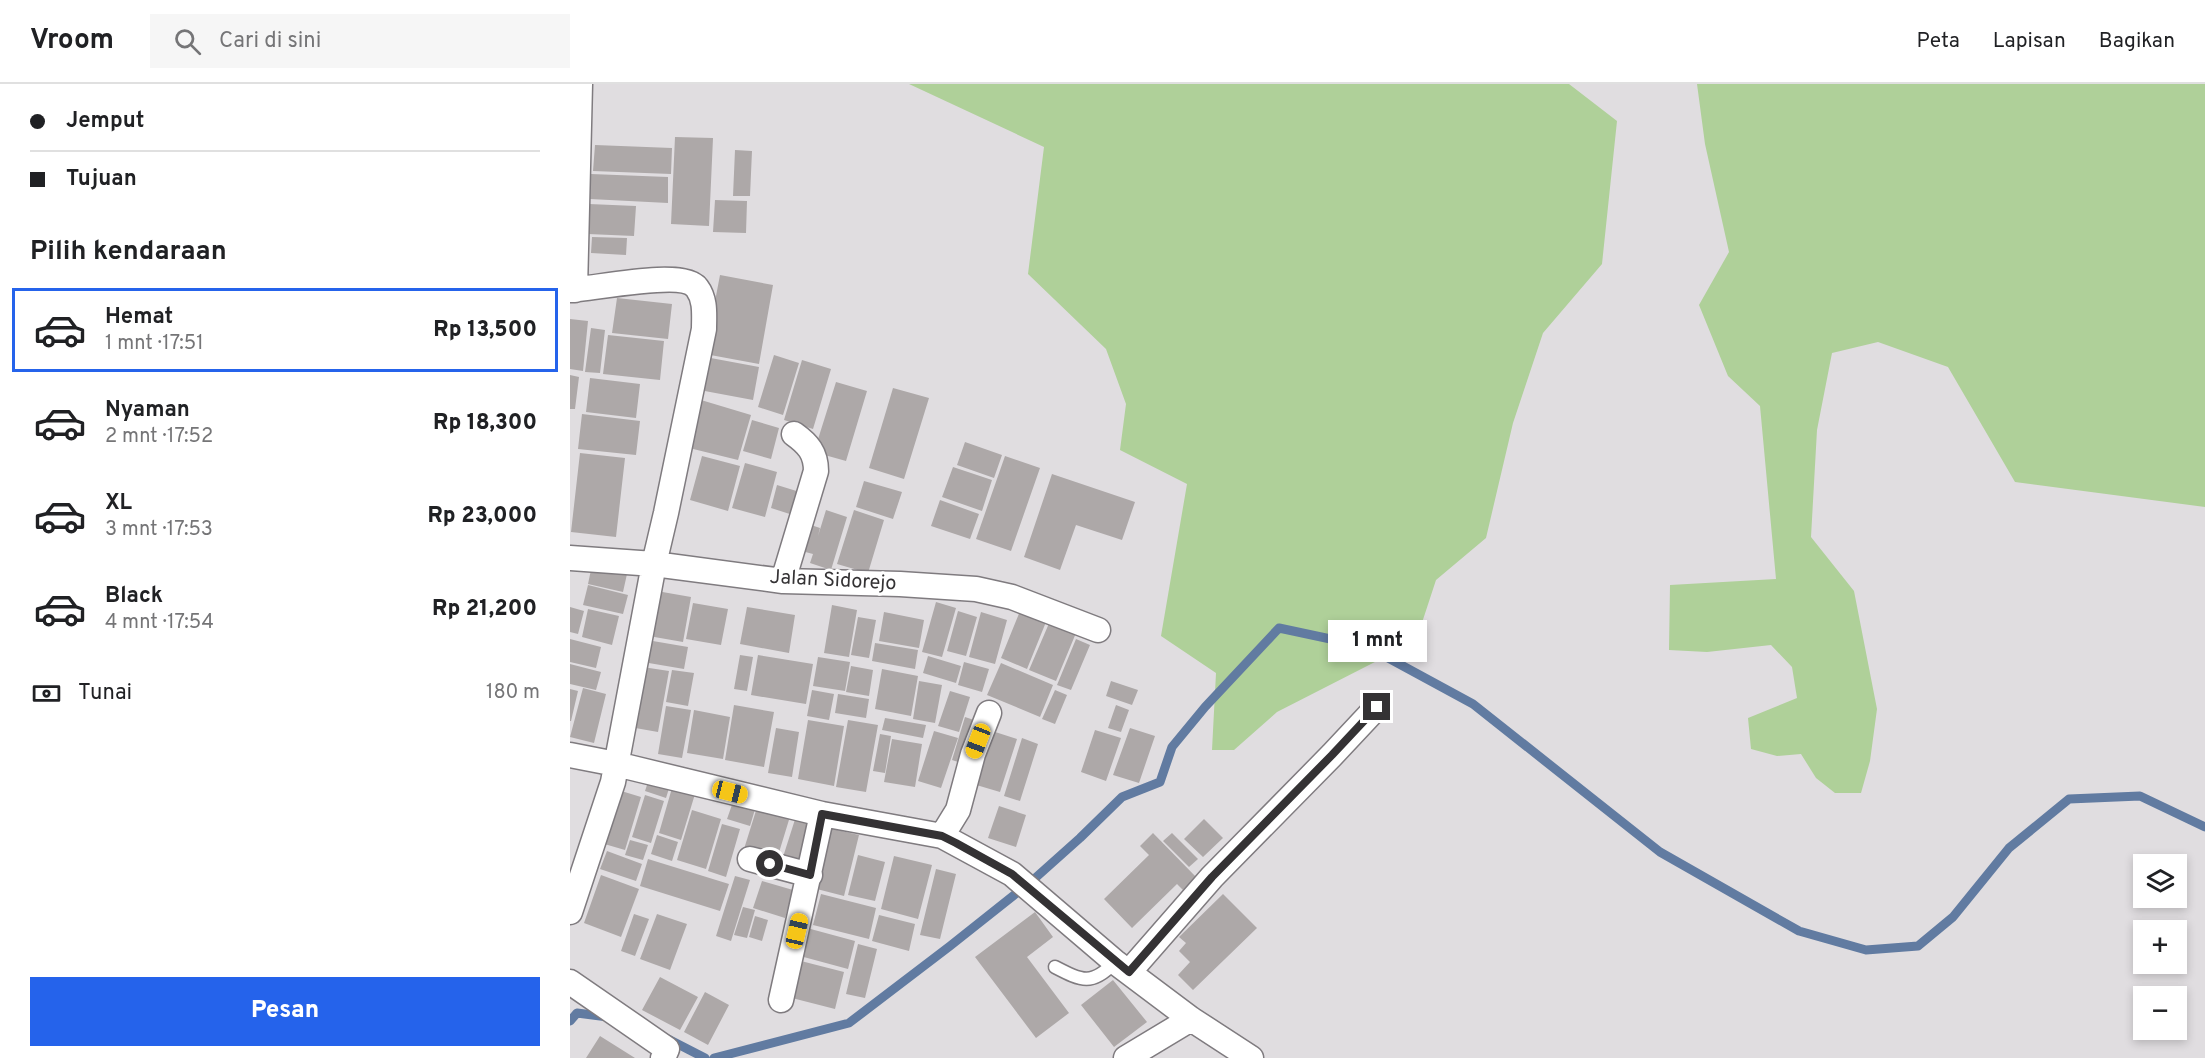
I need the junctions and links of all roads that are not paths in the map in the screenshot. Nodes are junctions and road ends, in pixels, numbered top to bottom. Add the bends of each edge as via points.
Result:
1 (580, 84) edge
2 (573, 290) edge
3 (794, 434) dead end
4 (570, 558) edge
5 (654, 564) junction
6 (783, 581) junction
7 (1098, 630) dead end
8 (1377, 707) dead end
9 (988, 713) dead end
10 (570, 755) edge
11 (616, 764) junction
12 (822, 814) junction
13 (942, 836) junction
14 (750, 859) dead end
15 (810, 875) junction
16 (570, 912) edge
17 (1055, 967) dead end
18 (1122, 967) junction
19 (570, 982) edge
20 (782, 1000) dead end
21 (1191, 1019) junction
22 (670, 1055) edge
23 (1126, 1058) edge
24 (1251, 1058) edge

1 - 2 street
2 - 5 street via 684,280 697,286 704,302 704,329
3 - 6 street via 810,447 816,471
4 - 5 street, Jalan Sidorejo
5 - 6 street, Jalan Sidorejo
5 - 11 street
6 - 7 street, Jalan Sidorejo via 976,589 1012,597
8 - 18 street
9 - 13 street via 958,810
10 - 11 street
11 - 12 street
11 - 16 street via 614,782
12 - 13 street
12 - 15 street
13 - 18 street via 1012,874
14 - 15 street
15 - 20 street
17 - 18 lane via 1077,979 1094,980
18 - 21 street
19 - 22 street
21 - 23 street
21 - 24 street

